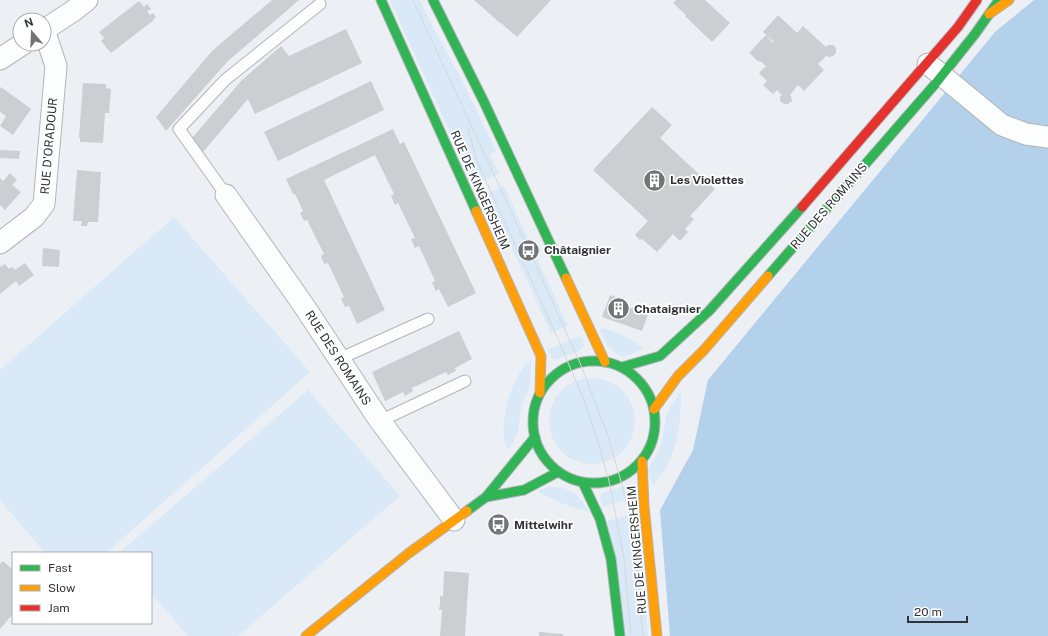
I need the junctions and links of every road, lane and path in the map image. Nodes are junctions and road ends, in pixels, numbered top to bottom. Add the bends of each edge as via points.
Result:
1 (87, 0) edge
2 (381, 0) edge
3 (433, 0) edge
4 (977, 0) edge
5 (1000, 0) edge
6 (1009, 0) edge
7 (320, 4) dead end
8 (990, 14) junction
9 (52, 25) edge
10 (12, 51) edge
11 (51, 52) edge
12 (0, 59) edge
13 (934, 69) junction
14 (1048, 137) edge
15 (226, 195) joint
16 (0, 243) edge
17 (428, 319) dead end
18 (339, 359) junction
19 (605, 362) junction
20 (622, 368) junction
21 (465, 381) dead end
22 (540, 393) junction
23 (654, 409) junction
24 (380, 421) junction
25 (535, 437) junction
26 (642, 461) junction
27 (558, 472) junction
28 (583, 483) junction
29 (486, 497) junction
30 (454, 520) junction
31 (306, 636) edge
32 (620, 636) edge
33 (657, 636) edge

1 - 9 street
2 - 22 main road, RUE DE KINGERSHEIM via 541,356
3 - 19 main road via 484,102
4 - 13 main road, RUE DES ROMAINS
5 - 8 main road, RUE DES ROMAINS
6 - 8 main road
7 - 15 lane via 225,80 179,129
8 - 13 main road, RUE DES ROMAINS
10 - 12 street
11 - 16 street, RUE D'ORADOUR via 56,66 44,204 34,217
13 - 14 street via 1002,125 1026,134
13 - 20 main road, RUE DES ROMAINS via 800,209 709,311 660,356
13 - 23 main road, RUE DES ROMAINS via 858,174 704,350 678,376
15 - 18 street, RUE DES ROMAINS
17 - 18 lane
18 - 24 street, RUE DES ROMAINS
19 - 20 main road
19 - 22 main road via 580,363 560,371
20 - 23 main road via 637,378 648,392
21 - 24 lane
22 - 25 main road via 533,422
23 - 26 main road via 655,427 651,445
24 - 30 street, RUE DES ROMAINS
25 - 27 main road via 539,450
25 - 29 main road
26 - 28 main road via 620,478 598,484
26 - 33 main road, RUE DE KINGERSHEIM
27 - 28 main road
27 - 29 main road via 524,490
28 - 32 main road via 600,519 611,559
29 - 30 main road
30 - 31 main road

